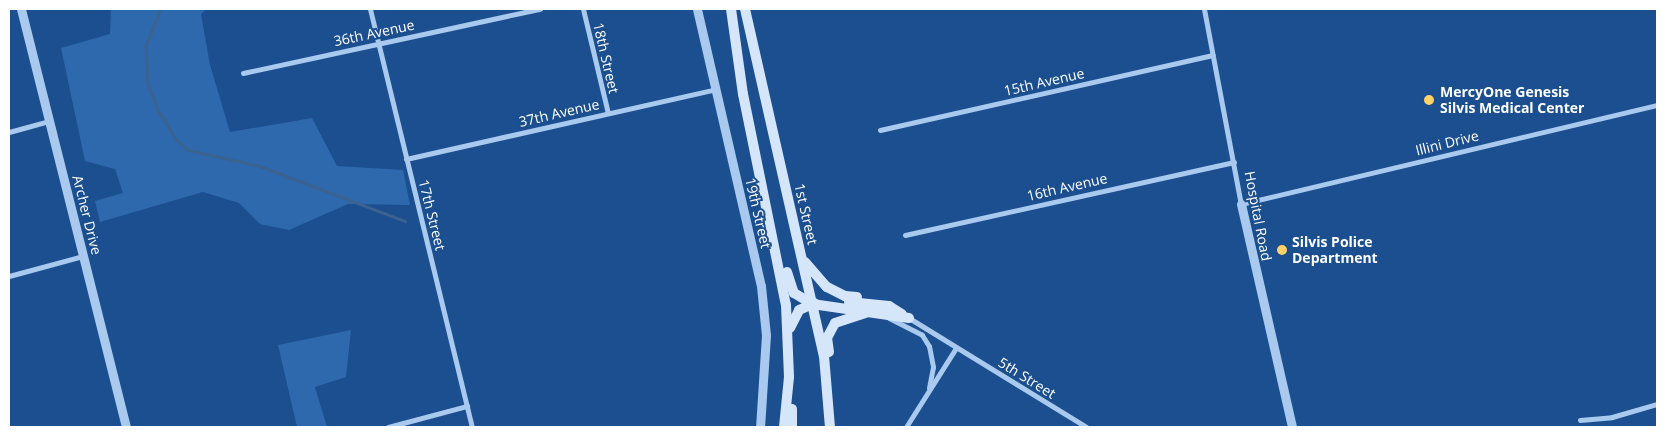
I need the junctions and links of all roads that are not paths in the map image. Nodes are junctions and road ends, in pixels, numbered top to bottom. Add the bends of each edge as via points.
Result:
1 (21, 9) edge
2 (370, 9) edge
3 (540, 9) edge
4 (583, 9) edge
5 (698, 9) edge
6 (731, 9) edge
7 (745, 9) edge
8 (1204, 9) edge
9 (378, 43) junction
10 (1213, 55) junction
11 (243, 73) dead end
12 (716, 89) junction
13 (1657, 105) edge
14 (608, 113) junction
15 (49, 121) junction
16 (880, 130) dead end
17 (9, 132) edge
18 (754, 153) junction
19 (406, 159) junction
20 (1234, 162) junction
21 (1241, 204) junction
22 (905, 234) dead end
23 (83, 256) junction
24 (801, 256) junction
25 (9, 276) edge
26 (812, 304) junction
27 (879, 312) junction
28 (907, 316) junction
29 (788, 334) junction
30 (956, 348) junction
31 (789, 363) junction
32 (929, 388) junction
33 (1657, 404) edge
34 (467, 406) junction
35 (1580, 420) dead end
36 (126, 427) edge
37 (388, 427) edge
38 (472, 427) edge
39 (760, 427) edge
40 (784, 427) edge
41 (792, 427) edge
42 (830, 427) edge
43 (836, 427) edge
44 (906, 427) edge
45 (1086, 427) edge
46 (1292, 427) edge

1 - 15 street, Archer Drive
2 - 9 street, 17th Street
3 - 9 street, 36th Avenue
4 - 14 street, 18th Street
5 - 12 street, 19th Street
6 - 18 main road, 19th Street
7 - 24 main road, 1st Street
8 - 10 street, Hospital Road
9 - 11 street, 36th Avenue
9 - 19 street, 17th Street
10 - 16 street, 15th Avenue
10 - 20 street, Hospital Road
12 - 14 street, 37th Avenue
12 - 39 street, 19th Street via 761,286 766,335
13 - 21 street, Illini Drive
14 - 19 street, 37th Avenue
15 - 17 street
15 - 23 street, Archer Drive
18 - 26 main road via 776,221 791,287 799,297
18 - 29 main road, 19th Street via 782,277
19 - 34 street, 17th Street
20 - 21 street, Hospital Road
20 - 22 street, 16th Avenue
21 - 46 street, Hospital Road
23 - 25 street
23 - 36 street, Archer Drive
24 - 26 main road, 1st Street
24 - 28 main road via 814,275 833,290 845,296 891,301
26 - 27 main road
26 - 28 main road via 823,300 878,304
26 - 29 main road via 796,314
26 - 42 main road, 1st Street via 827,371
27 - 28 main road
27 - 32 street via 922,335 932,360
27 - 43 main road via 839,320 828,334
28 - 30 street, 5th Street
29 - 31 main road, 19th Street
30 - 32 street
30 - 45 street, 5th Street
31 - 40 main road, 19th Street
31 - 41 main road
32 - 44 street
33 - 35 street via 1612,417
34 - 37 street
34 - 38 street, 17th Street

